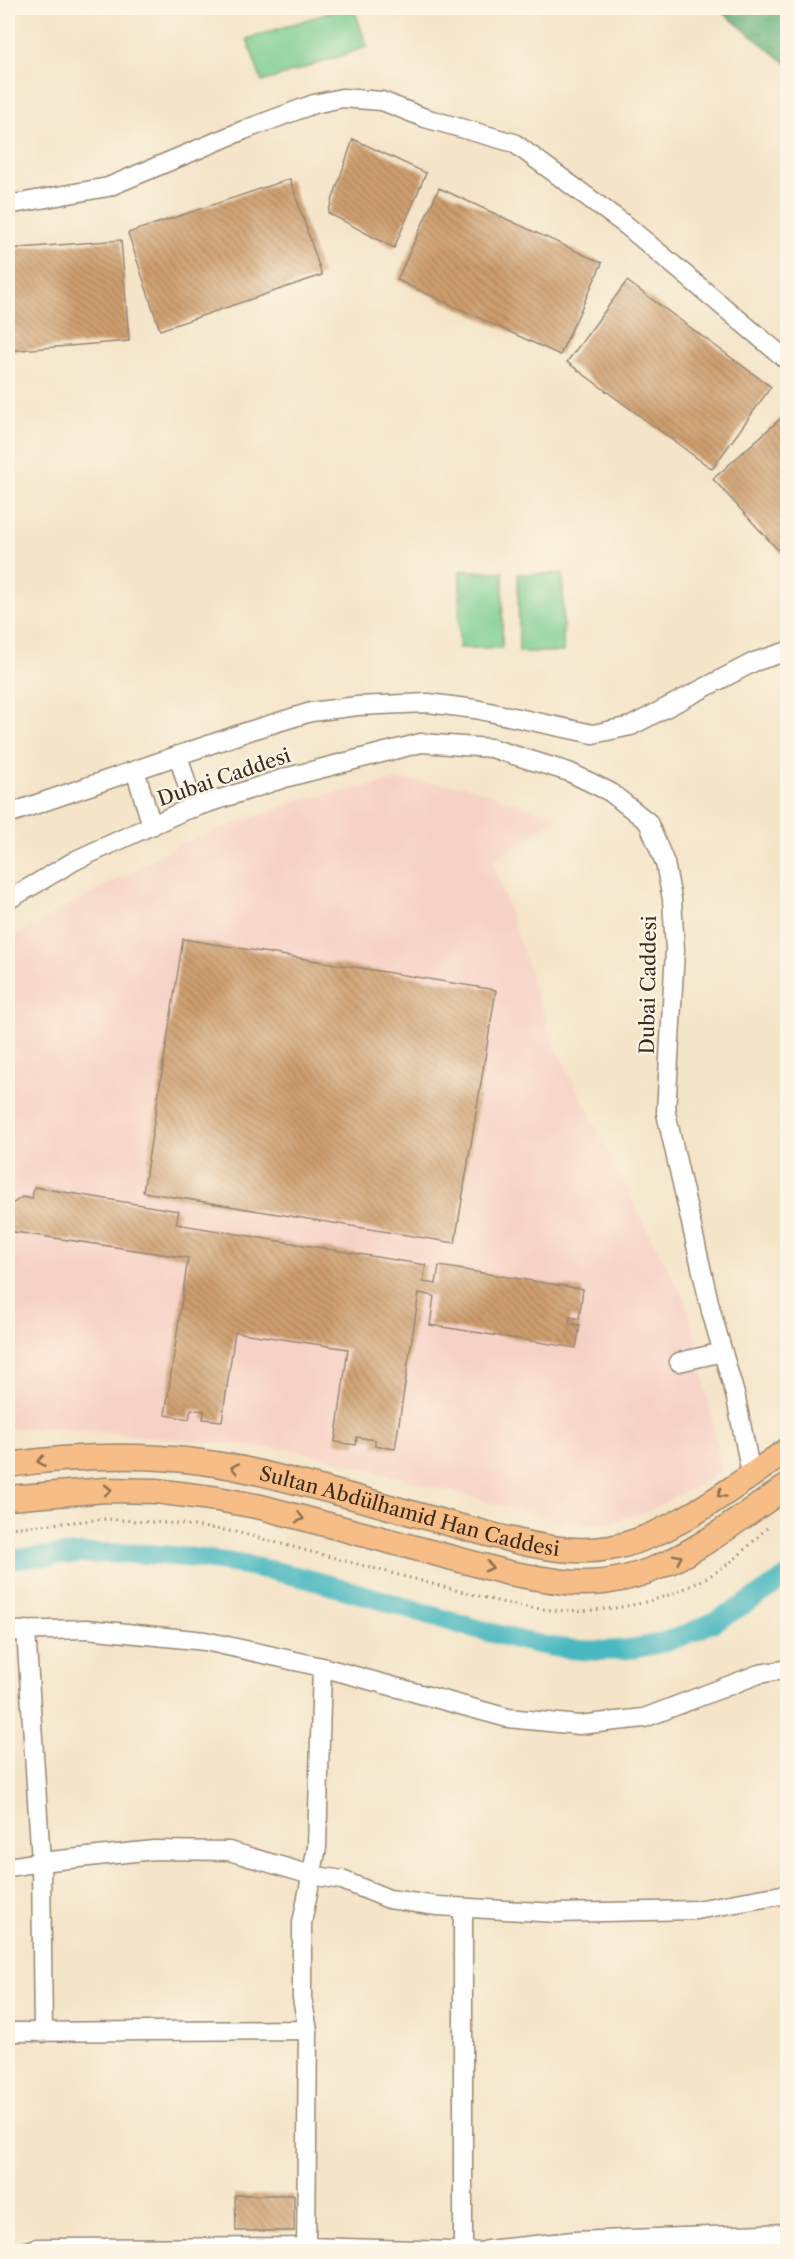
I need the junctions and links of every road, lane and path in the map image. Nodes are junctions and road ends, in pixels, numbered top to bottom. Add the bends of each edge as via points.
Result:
1 (8, 205) edge
2 (788, 362) edge
3 (788, 651) edge
4 (178, 755) junction
5 (135, 770) junction
6 (194, 808) junction
7 (8, 814) edge
8 (152, 826) junction
9 (8, 900) edge
10 (723, 1352) junction
11 (679, 1362) dead end
12 (788, 1450) edge
13 (8, 1465) edge
14 (751, 1474) junction
15 (788, 1486) edge
16 (8, 1498) edge
17 (17, 1631) edge
18 (788, 1656) edge
19 (322, 1667) junction
20 (788, 1669) edge
21 (759, 1674) junction
22 (41, 1862) junction
23 (8, 1867) edge
24 (311, 1875) junction
25 (788, 1894) edge
26 (464, 1908) junction
27 (308, 2030) junction
28 (8, 2032) edge
29 (43, 2033) junction
30 (788, 2233) edge
31 (306, 2249) edge
32 (463, 2250) junction
33 (489, 2251) edge
34 (25, 2252) edge

1 - 2 street via 108,187 314,105 342,98 381,101 514,143 627,226
3 - 4 street via 754,662 631,726 593,734 440,704 357,706 311,712
4 - 5 street
4 - 6 street
5 - 7 street
5 - 8 street
6 - 8 street, Dubai Caddesi
6 - 10 street, Dubai Caddesi via 288,777 422,743 491,748 569,772 610,792 648,822 665,863 672,899 675,950 666,1113
8 - 9 street, Dubai Caddesi via 76,860
10 - 11 street
10 - 14 street, Dubai Caddesi
12 - 14 main road, Sultan Abdülhamid Han Caddesi
14 -> 13 main road, Sultan Abdülhamid Han Caddesi via 658,1533 608,1549 585,1550 510,1540 221,1465 156,1458 87,1457
16 -> 15 main road, Sultan Abdülhamid Han Caddesi via 106,1490 156,1491 218,1499 509,1573 579,1583 613,1581 680,1558
17 - 19 street via 87,1629 205,1641
17 - 22 street
18 - 21 street
19 - 21 street via 508,1718 579,1725 644,1718
19 - 24 street via 317,1847
20 - 21 street
22 - 23 street
22 - 24 street via 154,1850 229,1851
22 - 29 street
24 - 26 street via 342,1880 389,1899
24 - 27 street via 302,1923 302,1998
25 - 26 street via 696,1910 558,1913
26 - 32 street
27 - 29 street
27 - 31 street
28 - 29 street
30 - 33 street via 574,2241
31 - 32 street
31 - 34 street via 37,2248
32 - 33 street

